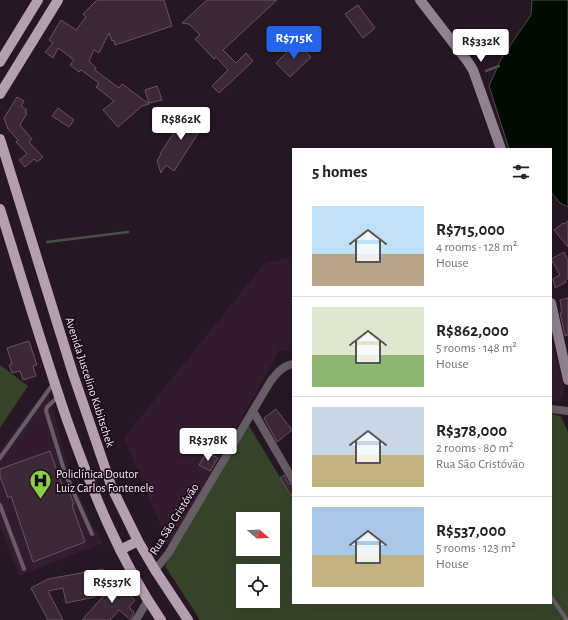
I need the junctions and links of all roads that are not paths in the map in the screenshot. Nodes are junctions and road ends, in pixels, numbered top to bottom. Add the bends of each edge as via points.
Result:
1 (38, 0) edge
2 (58, 0) edge
3 (420, 0) edge
4 (0, 62) edge
5 (0, 94) edge
6 (0, 139) edge
7 (501, 148) edge
8 (0, 209) edge
9 (552, 308) edge
10 (292, 364) edge
11 (568, 380) edge
12 (54, 382) junction
13 (59, 395) junction
14 (552, 409) edge
15 (253, 411) junction
16 (568, 411) edge
17 (0, 458) edge
18 (292, 478) edge
19 (0, 505) edge
20 (92, 534) dead end
21 (138, 541) junction
22 (120, 550) junction
23 (24, 569) dead end
24 (155, 570) junction
25 (552, 598) edge
26 (148, 600) junction
27 (136, 620) edge
28 (162, 620) edge
29 (188, 620) edge
30 (567, 620) edge

1 - 4 main road
2 - 5 main road
3 - 7 street via 473,70
6 - 21 main road, Avenida Juscelino Kubitschek via 73,374 112,488
8 - 12 main road
9 - 11 street
10 - 15 street, Rua São Cristóvão via 285,366 274,377
12 - 13 main road
12 - 17 lane
13 - 20 lane via 46,407 46,411 65,472
13 - 22 main road via 89,480
14 - 16 street
15 - 18 street
15 - 24 street, Rua São Cristóvão via 168,554
19 - 23 lane
21 - 22 main road
21 - 24 main road, Avenida Juscelino Kubitschek
22 - 26 main road
24 - 29 main road, Avenida Juscelino Kubitschek
25 - 30 lane
26 - 27 street
26 - 28 main road

